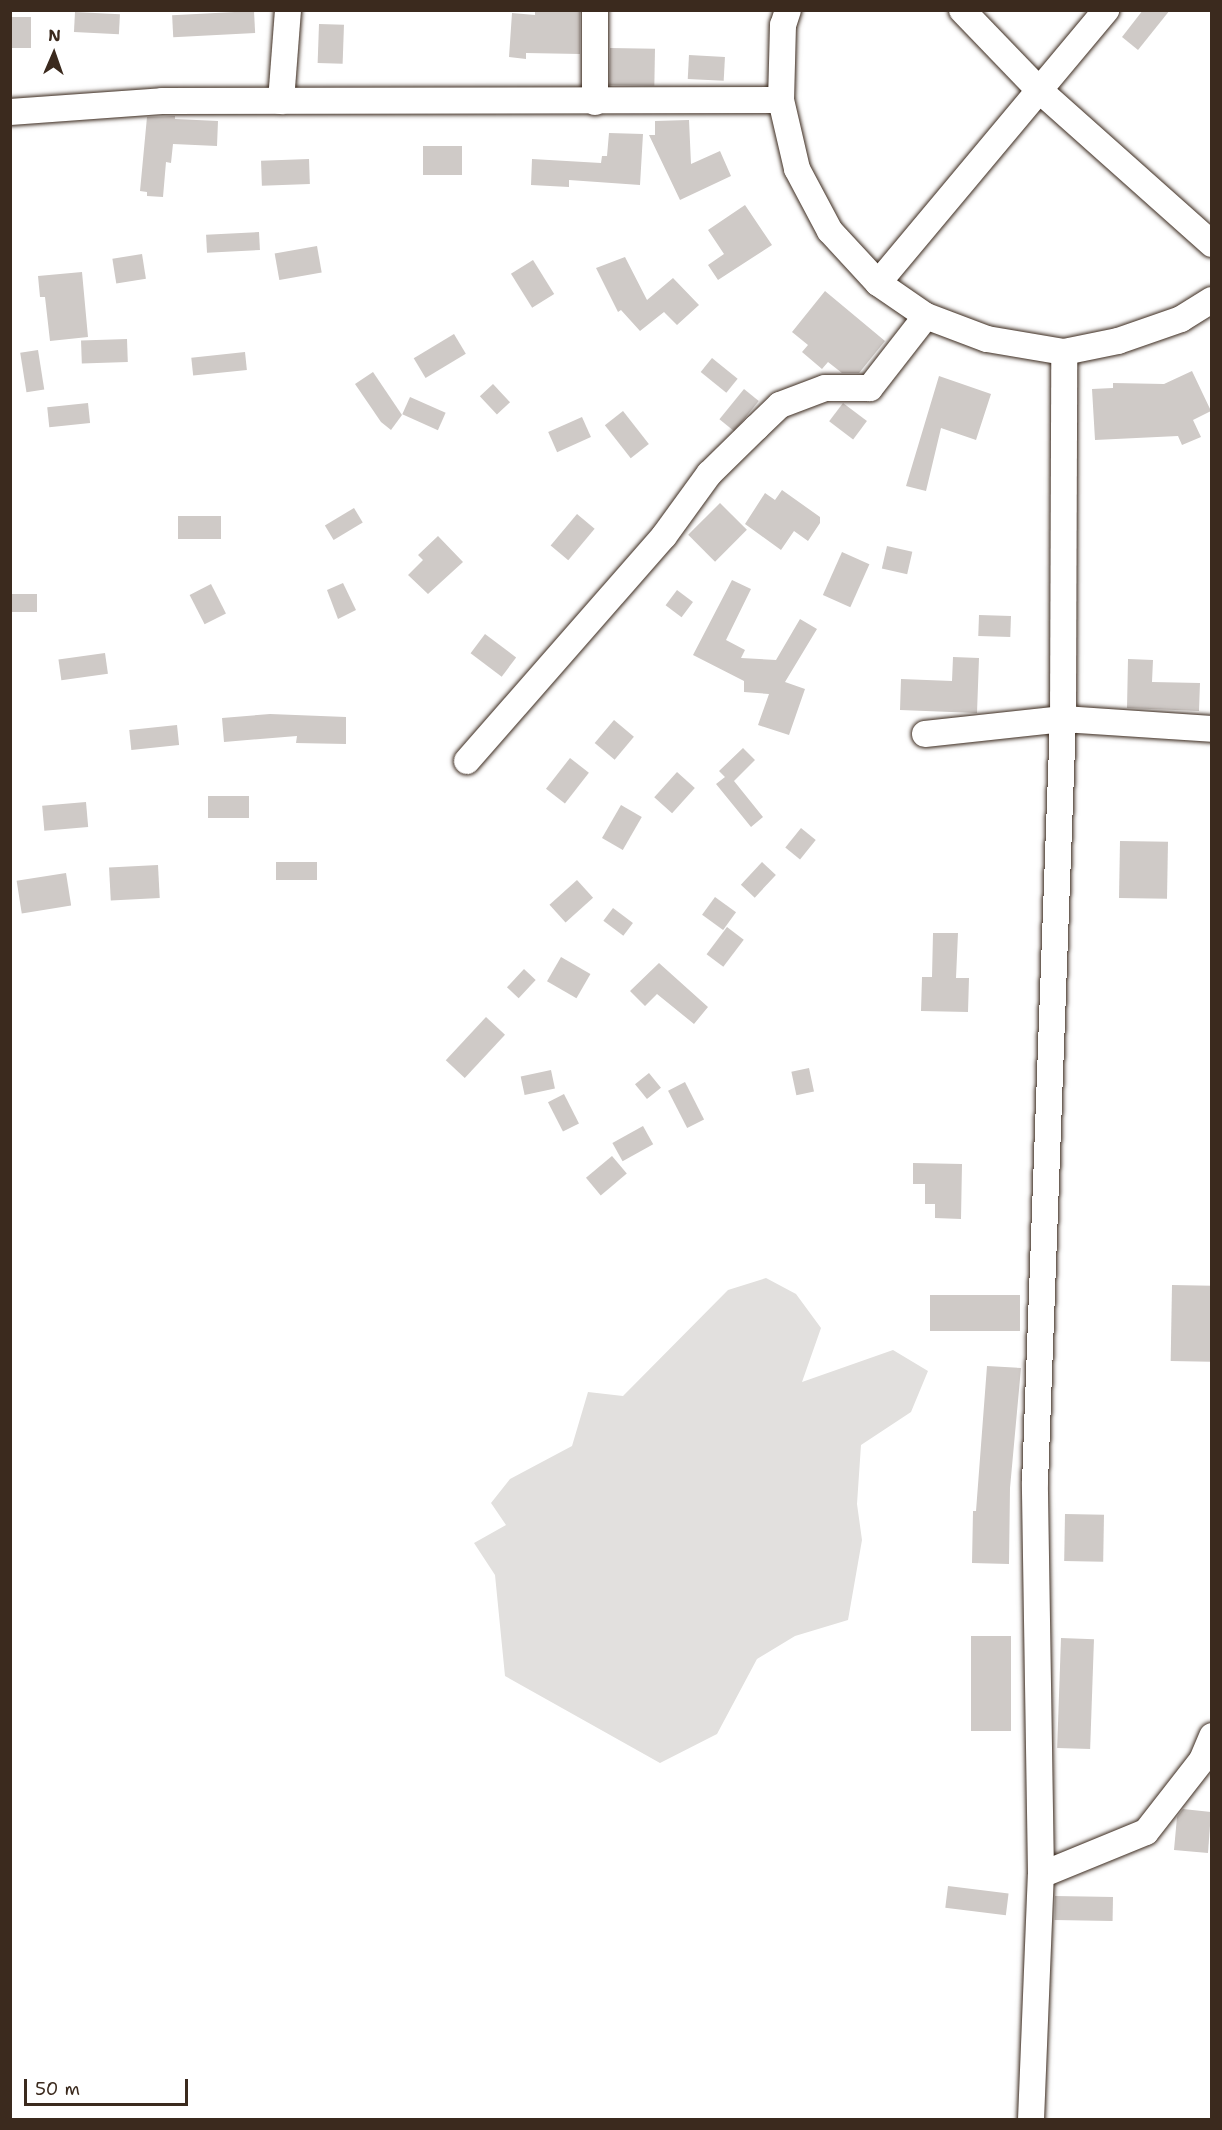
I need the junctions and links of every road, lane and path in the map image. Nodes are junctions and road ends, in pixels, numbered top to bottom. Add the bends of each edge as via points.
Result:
1 (288, 10) edge
2 (595, 10) edge
3 (788, 10) edge
4 (962, 10) edge
5 (1106, 10) edge
6 (1038, 89) junction
7 (781, 100) junction
8 (281, 101) junction
9 (596, 102) junction
10 (10, 112) edge
11 (1212, 244) edge
12 (878, 283) junction
13 (1212, 300) edge
14 (926, 315) junction
15 (1064, 352) junction
16 (1063, 719) junction
17 (1212, 729) edge
18 (925, 734) dead end
19 (467, 761) dead end
20 (1212, 1736) edge
21 (1041, 1875) junction
22 (1030, 2120) edge

1 - 8 street
2 - 9 street
3 - 7 street via 783,25
4 - 6 street
5 - 6 street
6 - 11 street
6 - 12 street
7 - 9 street
7 - 12 street via 797,169 825,221
8 - 9 street
8 - 10 street via 162,101
12 - 14 street
13 - 15 street via 1181,319 1118,342
14 - 15 street via 987,339
14 - 19 street via 870,388 825,388 780,405 756,428 710,474 678,512 664,536
15 - 16 street
16 - 17 street
16 - 18 street
16 - 21 street via 1035,1484
20 - 21 street via 1202,1760 1146,1832
21 - 22 street

